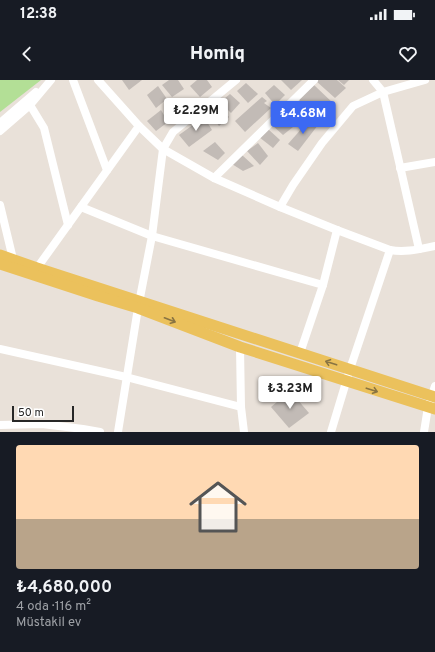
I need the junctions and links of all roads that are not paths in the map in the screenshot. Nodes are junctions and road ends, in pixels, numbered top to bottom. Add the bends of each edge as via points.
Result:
1 (51, 80) edge
2 (73, 80) edge
3 (98, 80) edge
4 (236, 80) edge
5 (314, 80) edge
6 (373, 80) edge
7 (425, 80) edge
8 (383, 92) junction
9 (30, 105) junction
10 (0, 123) edge
11 (139, 126) junction
12 (0, 131) edge
13 (163, 149) junction
14 (435, 162) edge
15 (400, 168) junction
16 (107, 170) junction
17 (214, 178) junction
18 (0, 205) edge
19 (81, 207) junction
20 (280, 207) junction
21 (68, 225) junction
22 (337, 230) junction
23 (152, 236) junction
24 (435, 246) edge
25 (419, 249) junction
26 (390, 250) junction
27 (0, 255) edge
28 (13, 259) junction
29 (0, 264) edge
30 (37, 268) junction
31 (323, 285) junction
32 (139, 304) junction
33 (240, 347) junction
34 (0, 349) edge
35 (300, 353) junction
36 (350, 369) junction
37 (126, 377) junction
38 (346, 381) junction
39 (434, 393) edge
40 (241, 408) junction
41 (432, 408) edge
42 (0, 425) edge
43 (100, 432) edge
44 (118, 432) edge
45 (244, 432) edge
46 (331, 432) edge
47 (424, 432) edge

1 - 9 street
1 - 10 street
2 - 16 street
3 - 11 street
4 - 13 street via 174,132
5 - 17 street
6 - 8 street
7 - 8 street
8 - 15 street
8 - 20 street via 353,106 322,143
9 - 12 street
9 - 21 street via 44,128
11 - 13 street
11 - 16 street
13 - 17 street
13 - 23 street
14 - 15 street
15 - 25 street
16 - 19 street
17 - 20 street
18 - 28 street
19 - 21 street
19 - 23 street
20 - 22 street
21 - 30 street
22 - 26 street
22 - 31 street
23 - 31 street
23 - 32 street
24 - 25 street
25 - 26 street
26 - 36 street
27 - 28 main road
28 - 30 main road
29 - 32 main road via 90,294
30 - 32 main road
31 - 35 street
32 -> 33 main road
32 - 35 main road
32 - 37 street
33 - 38 main road
33 - 40 street
34 - 37 street
36 -> 35 main road
36 - 38 street
36 - 39 main road
37 - 40 street
37 - 44 street
38 -> 41 main road
38 - 46 street
39 - 41 street
40 - 45 street
41 - 47 street
42 - 43 street via 42,424

